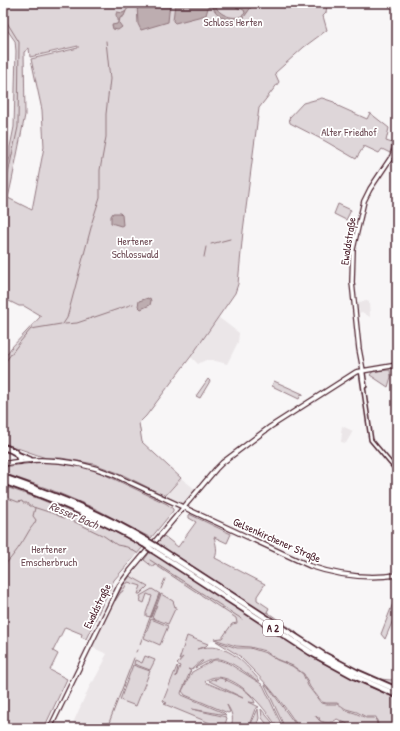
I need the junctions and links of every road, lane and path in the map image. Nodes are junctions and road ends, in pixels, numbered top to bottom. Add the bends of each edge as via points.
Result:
1 (397, 133) edge
2 (396, 144) edge
3 (397, 365) edge
4 (362, 371) junction
5 (3, 447) edge
6 (12, 450) junction
7 (18, 455) junction
8 (30, 460) junction
9 (18, 461) junction
10 (3, 463) edge
11 (397, 471) edge
12 (3, 477) edge
13 (3, 482) edge
14 (177, 504) junction
15 (184, 508) junction
16 (178, 513) junction
17 (145, 543) junction
18 (156, 549) junction
19 (397, 575) edge
20 (397, 690) edge
21 (397, 695) edge
22 (49, 728) edge

1 - 2 main road, Ewaldstraße
2 - 4 main road, Ewaldstraße via 392,156 364,201 354,241 352,282
3 - 4 main road
4 - 11 street via 371,440
4 - 15 main road, Ewaldstraße via 349,376 282,419 222,463
5 - 6 highway
6 - 7 highway
6 - 9 highway
7 - 8 highway
7 - 9 highway
8 - 9 main road, Gelsenkirchener Straße
8 - 14 main road, Gelsenkirchener Straße via 64,461 92,467
9 - 10 main road, Gelsenkirchener Straße
12 - 17 highway, A 2 via 85,508 116,523
13 - 17 highway, A 2 via 51,498
14 - 15 main road, Gelsenkirchener Straße
14 - 16 main road
15 - 16 main road, Ewaldstraße
15 - 19 main road, Gelsenkirchener Straße via 296,561 319,569 361,576
15 - 22 main road, Ewaldstraße via 119,586
16 - 22 main road, Ewaldstraße via 118,584
17 - 18 highway, A 2, bridge
18 - 20 highway, A 2 via 322,654
18 - 21 highway, A 2 via 310,652 354,676

